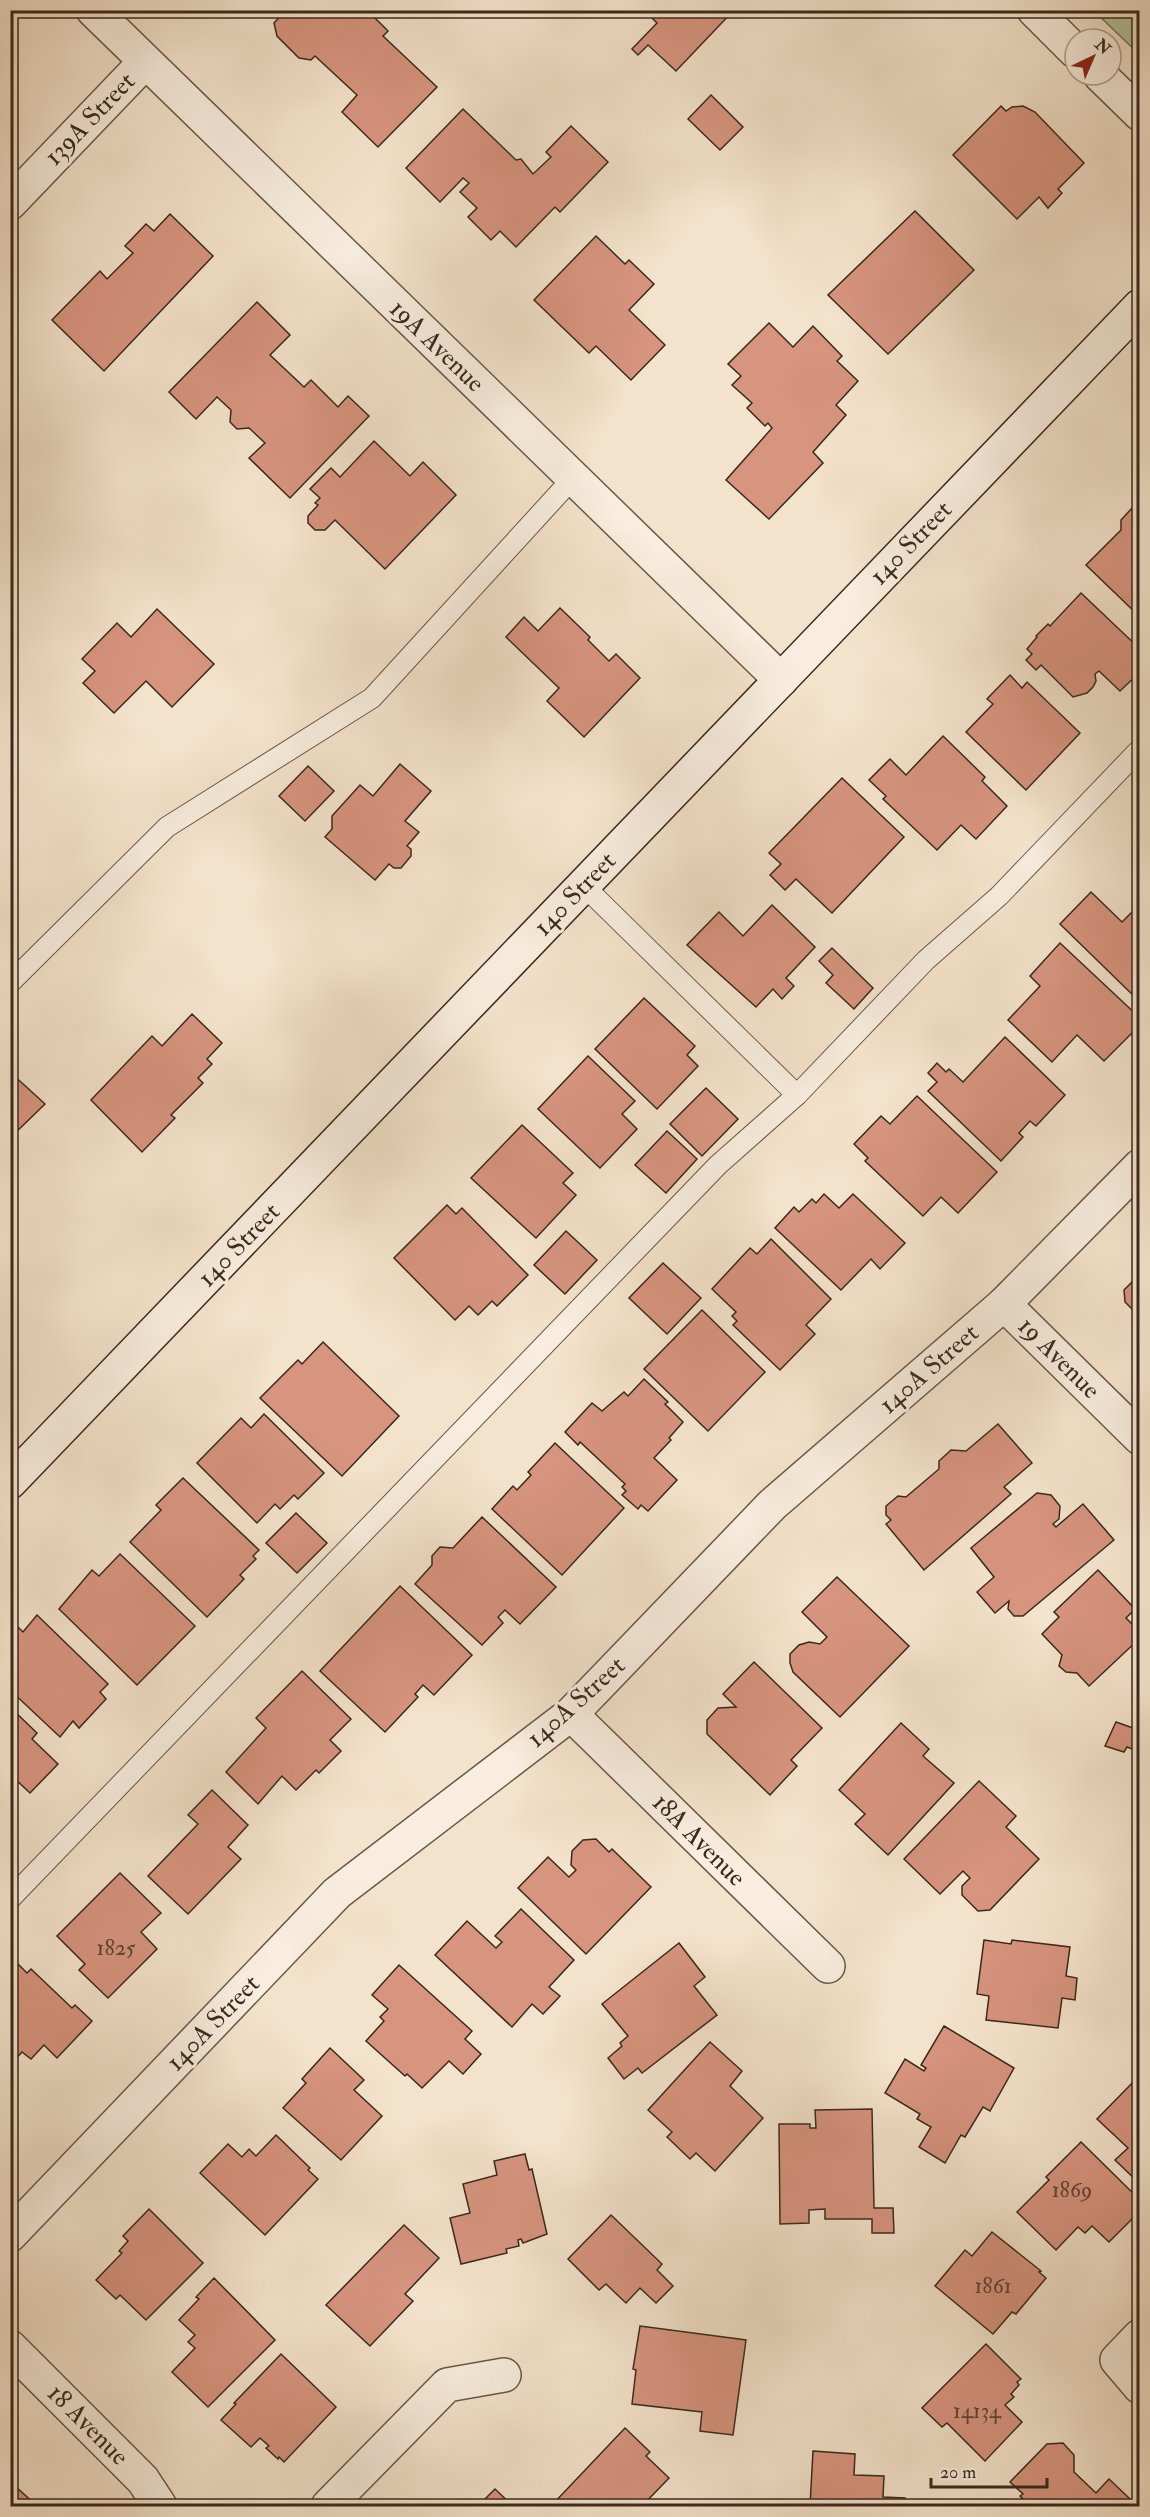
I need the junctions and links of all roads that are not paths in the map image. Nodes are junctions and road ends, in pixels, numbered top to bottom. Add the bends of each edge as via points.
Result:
1 (93, 10) edge
2 (1034, 10) edge
3 (1063, 39) edge
4 (145, 62) junction
5 (1112, 87) edge
6 (1140, 114) edge
7 (10, 203) edge
8 (1140, 306) edge
9 (573, 478) junction
10 (781, 680) junction
11 (1140, 749) edge
12 (584, 886) junction
13 (10, 983) edge
14 (797, 1095) junction
15 (1140, 1166) edge
16 (1004, 1304) junction
17 (1140, 1438) edge
18 (10, 1482) edge
19 (571, 1714) junction
20 (10, 1899) edge
21 (828, 1966) dead end
22 (10, 2235) edge
23 (1140, 2336) edge
24 (10, 2347) edge
25 (504, 2375) dead end
26 (1140, 2388) edge
27 (160, 2506) edge
28 (328, 2506) edge

1 - 4 street, 19A Avenue
2 - 3 street
4 - 7 street, 139A Street
4 - 9 street, 19A Avenue
5 - 6 street
8 - 10 street, 140 Street
9 - 10 street, 19A Avenue
9 - 13 lane via 372,698 167,827
10 - 12 street, 140 Street
11 - 14 lane via 999,896 926,960
12 - 14 lane
12 - 18 street, 140 Street
14 - 20 lane via 718,1165
15 - 16 street, 140A Street
16 - 17 street, 19 Avenue
16 - 19 street, 140A Street via 772,1505
19 - 21 street, 18A Avenue
19 - 22 street, 140A Street via 337,1893
23 - 26 street via 1117,2360
24 - 27 street, 18 Avenue via 143,2480
25 - 28 street via 447,2385

